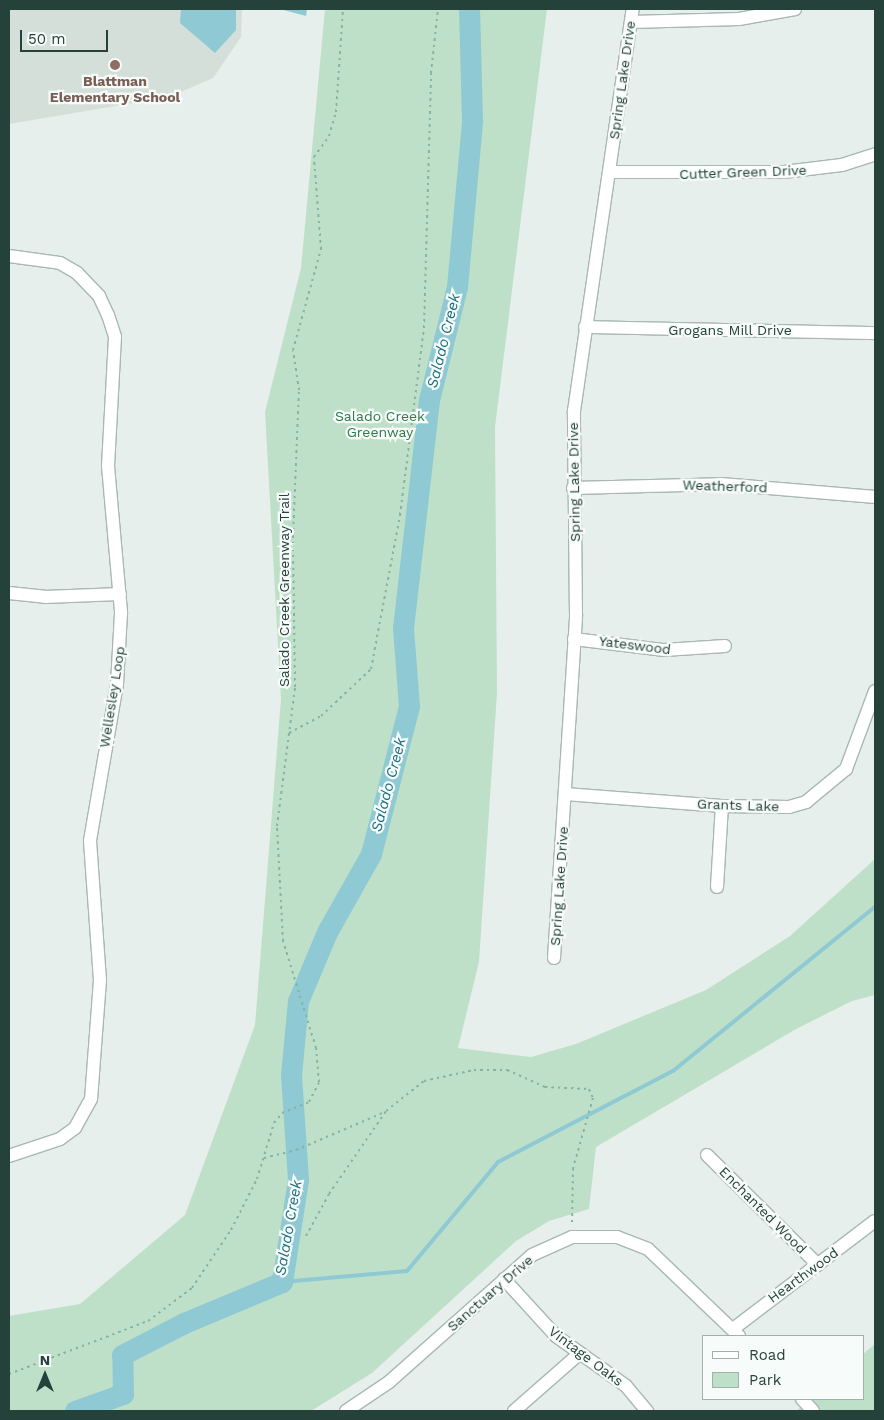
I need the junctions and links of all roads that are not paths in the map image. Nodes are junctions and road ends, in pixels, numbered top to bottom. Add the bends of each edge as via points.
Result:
1 (796, 9) edge
2 (632, 15) edge
3 (874, 158) edge
4 (608, 172) junction
5 (9, 256) edge
6 (585, 327) junction
7 (875, 333) edge
8 (573, 488) junction
9 (875, 497) edge
10 (9, 593) edge
11 (120, 594) junction
12 (574, 639) junction
13 (725, 646) dead end
14 (875, 691) edge
15 (565, 794) junction
16 (722, 806) junction
17 (717, 887) dead end
18 (554, 958) dead end
19 (707, 1154) dead end
20 (9, 1156) edge
21 (875, 1221) edge
22 (818, 1265) junction
23 (504, 1279) junction
24 (736, 1333) edge
25 (580, 1353) junction
26 (803, 1400) edge
27 (346, 1411) edge
28 (514, 1411) edge
29 (646, 1411) edge
30 (814, 1411) edge

1 - 2 street via 740,19
2 - 4 street, Spring Lake Drive
3 - 4 street, Cutter Green Drive via 793,171
4 - 6 street, Spring Lake Drive
5 - 11 street, Wellesley Loop via 60,263 77,273 99,296 108,315 115,337 108,466
6 - 7 street, Grogans Mill Drive
6 - 8 street, Spring Lake Drive via 574,411
8 - 9 street, Weatherford via 721,484
8 - 12 street, Spring Lake Drive
10 - 11 street via 45,597
11 - 20 street, Wellesley Loop via 117,684 90,841 100,980 91,1099 75,1128 60,1139
12 - 13 street, Yateswood via 664,650
12 - 15 street, Spring Lake Drive
14 - 16 street, Grants Lake via 846,769 820,795 789,807
15 - 16 street, Grants Lake
15 - 18 street, Spring Lake Drive
16 - 17 street
19 - 22 street, Enchanted Wood
21 - 22 street, Hearthwood
22 - 24 street, Hearthwood
23 - 24 street, Sanctuary Drive via 532,1255 572,1237 617,1237 648,1249
23 - 25 street, Vintage Oaks via 556,1336
23 - 27 street, Sanctuary Drive via 389,1382
25 - 28 street
25 - 29 street, Vintage Oaks via 626,1386
26 - 30 street

